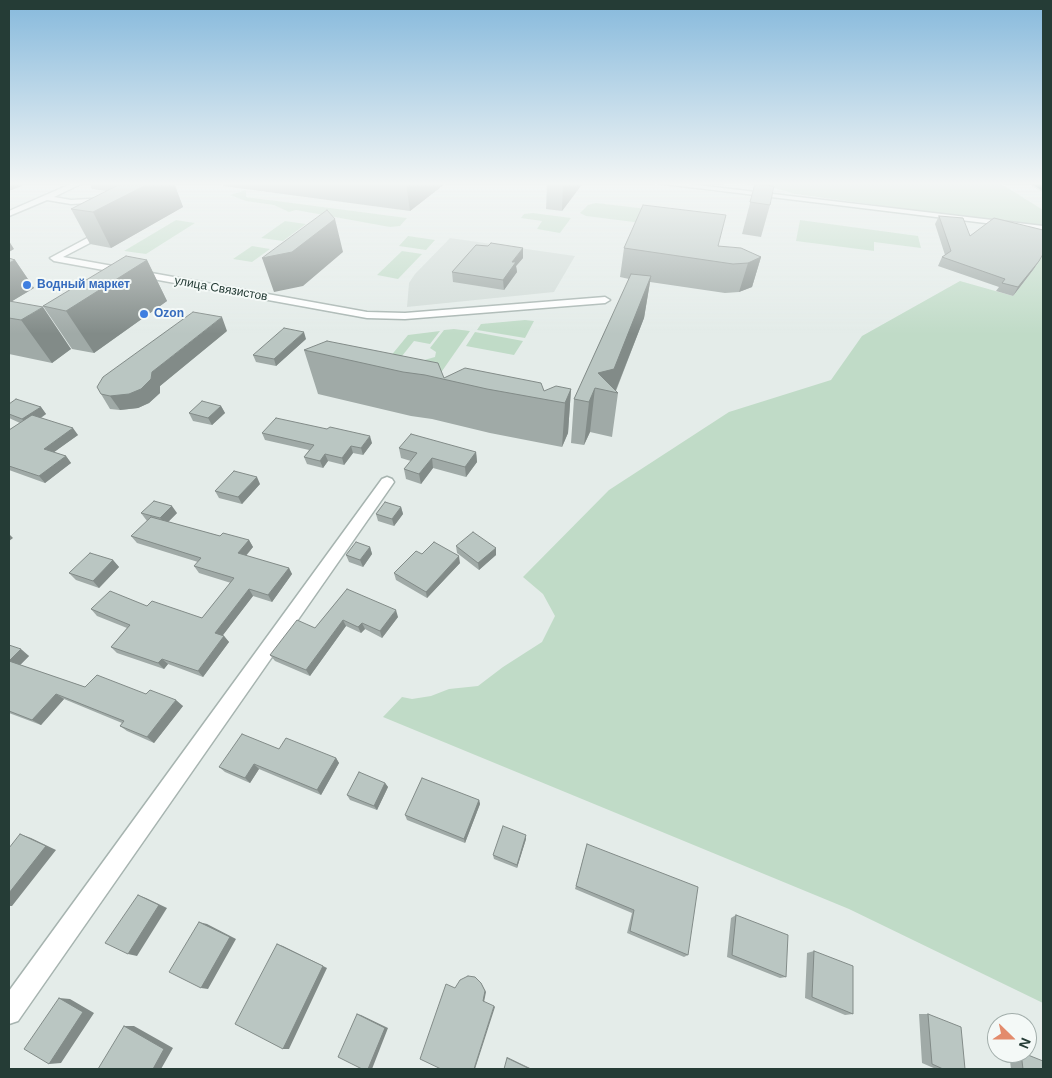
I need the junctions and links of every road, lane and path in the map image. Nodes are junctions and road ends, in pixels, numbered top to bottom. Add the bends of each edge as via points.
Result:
1 (101, 233) edge
2 (605, 300) dead end
3 (387, 482) dead end
4 (9, 1012) edge

1 - 2 street, улица Связистов via 54,258 367,315 405,316
3 - 4 street

